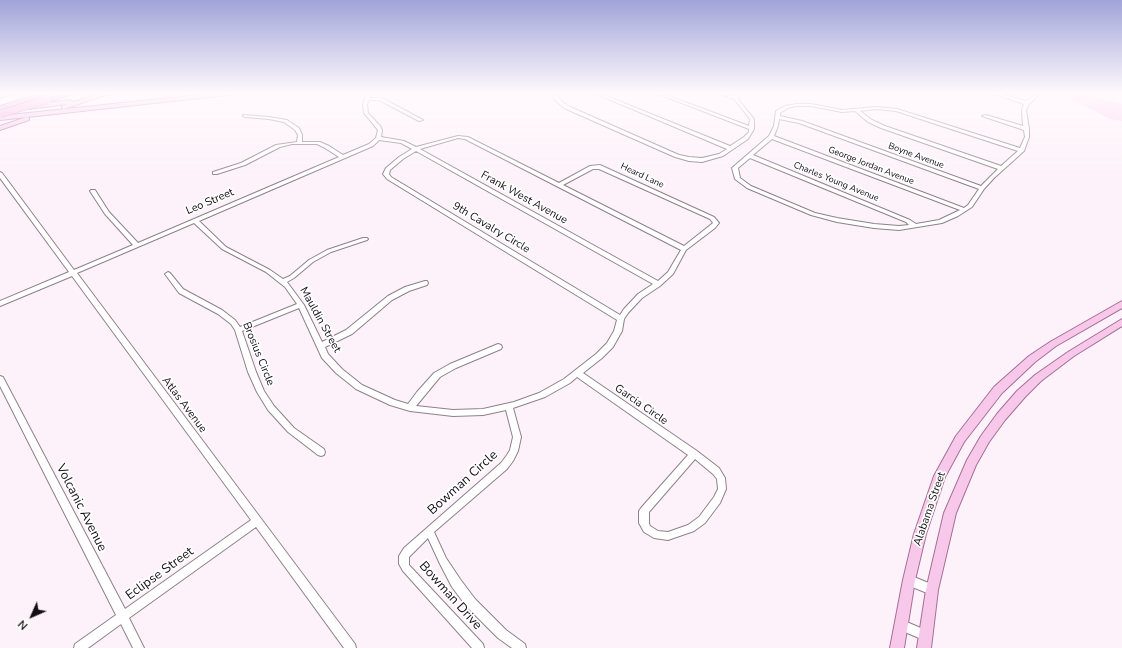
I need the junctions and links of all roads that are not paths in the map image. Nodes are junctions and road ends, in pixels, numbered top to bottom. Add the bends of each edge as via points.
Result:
1 (14, 123) edge
2 (288, 123) edge
3 (375, 123) edge
4 (603, 123) edge
5 (670, 123) edge
6 (739, 123) edge
7 (752, 123) edge
8 (776, 123) edge
9 (803, 123) edge
10 (875, 123) edge
11 (938, 123) edge
12 (1008, 123) edge
13 (1026, 123) edge
14 (0, 128) edge
15 (752, 128) junction
16 (1027, 129) junction
17 (771, 137) junction
18 (378, 138) junction
19 (299, 142) junction
20 (730, 148) junction
21 (416, 149) junction
22 (1022, 150) junction
23 (750, 156) junction
24 (342, 157) junction
25 (1001, 168) junction
26 (215, 173) dead end
27 (0, 176) edge
28 (560, 185) junction
29 (982, 188) junction
30 (93, 191) dead end
31 (964, 210) junction
32 (194, 220) junction
33 (716, 223) joint
34 (915, 226) junction
35 (365, 239) dead end
36 (136, 244) junction
37 (684, 249) junction
38 (73, 273) junction
39 (168, 274) dead end
40 (283, 282) junction
41 (425, 283) dead end
42 (658, 284) junction
43 (0, 304) edge
44 (1122, 304) edge
45 (302, 305) junction
46 (621, 319) junction
47 (1122, 322) edge
48 (238, 330) junction
49 (321, 346) junction
50 (498, 347) dead end
51 (577, 373) junction
52 (0, 379) edge
53 (509, 407) junction
54 (410, 408) junction
55 (320, 452) dead end
56 (694, 454) junction
57 (257, 521) junction
58 (429, 531) junction
59 (909, 580) junction
60 (932, 590) junction
61 (123, 617) junction
62 (902, 625) junction
63 (925, 642) edge
64 (79, 648) edge
65 (139, 648) edge
66 (351, 648) edge
67 (479, 648) edge
68 (521, 648) edge
69 (897, 648) edge

1 - 14 main road
2 - 19 street via 299,132
3 - 18 street via 380,130
4 - 20 street via 683,158 711,158 721,155
5 - 20 street
6 - 15 street
7 - 15 street
8 - 17 street
9 - 29 street, Boyne Avenue
10 - 25 street
11 - 22 street
12 - 16 street
13 - 16 street
15 - 20 street via 746,138
16 - 22 street
17 - 23 street
17 - 31 street, George Jordan Avenue
18 - 21 street, Frank West Avenue via 402,142
18 - 24 street, Leo Street via 371,144
19 - 24 street via 323,145
19 - 26 street via 278,146 242,164
21 - 28 street via 458,137 466,138
21 - 42 street, Frank West Avenue
21 - 46 street, 9th Cavalry Circle via 388,169 386,174 389,178
22 - 25 street
23 - 34 street, Charles Young Avenue
23 - 34 street via 736,168 739,180 798,209 862,225 899,228
24 - 32 street, Leo Street
25 - 29 street
27 - 38 street, Atlas Avenue
28 - 33 street, Heard Lane via 592,167 600,167 712,218
28 - 37 street
29 - 31 street
30 - 36 street via 107,213
31 - 34 street via 948,219
32 - 36 street, Leo Street
32 - 40 street, Mauldin Street via 224,248 268,271
33 - 37 street, Mauldin Street
35 - 40 street via 329,250
36 - 38 street, Leo Street
37 - 42 street, Mauldin Street via 671,273
38 - 43 street, Leo Street
38 - 57 street, Atlas Avenue
39 - 48 street, Brosius Circle via 181,291 220,312
40 - 45 street, Mauldin Street via 294,292
41 - 49 street via 390,298 349,332
42 - 46 street, Mauldin Street via 632,303
44 - 59 main road, Alabama Street via 1032,359 998,390 981,410 960,439 940,476 920,534
45 - 48 street
45 - 49 street, Mauldin Street
46 - 51 street, Mauldin Street via 610,345
47 - 60 main road, Alabama Street via 1038,378 1021,394 985,439 971,463 950,513
48 - 55 street, Brosius Circle via 252,372 271,408 291,430
49 - 54 street, Mauldin Street via 325,356 339,372 359,387
50 - 54 street via 437,375
51 - 53 street, Mauldin Street via 542,395
51 - 56 street, Garcia Circle
52 - 61 street, Volcanic Avenue
53 - 54 street, Mauldin Street via 482,412 453,413
53 - 58 street, Bowman Circle via 517,437 510,458
56 - 56 street, Garcia Circle via 721,478 722,489 717,500 702,520 691,528 668,536 657,535 647,529 644,511
57 - 61 street, Eclipse Street
57 - 66 street, Atlas Avenue
58 - 67 street, Bowman Drive via 407,551 404,564
58 - 68 street, Bowman Drive via 443,562 471,603 502,634
59 - 60 street
59 - 62 main road, Alabama Street
60 - 63 main road, Alabama Street
61 - 64 street, Eclipse Street
61 - 65 street, Volcanic Avenue
62 - 63 street, Alabama Street
62 - 69 main road, Alabama Street

